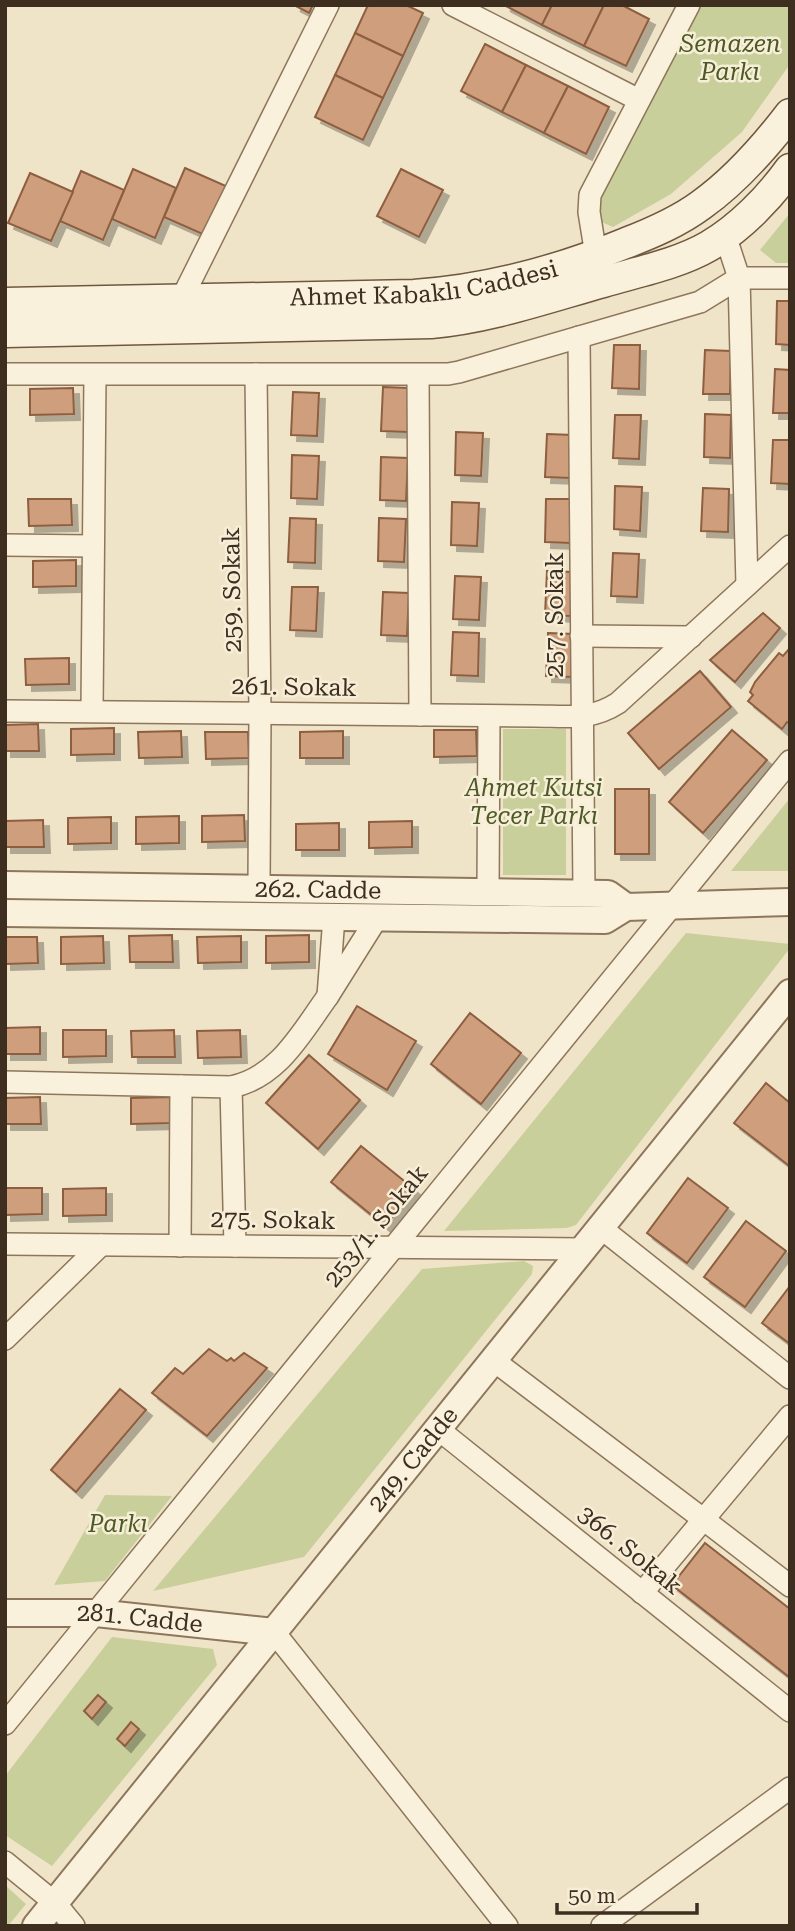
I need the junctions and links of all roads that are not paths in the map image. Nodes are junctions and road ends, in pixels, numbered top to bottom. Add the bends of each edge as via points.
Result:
1 (328, 5) edge
2 (453, 5) edge
3 (689, 5) edge
4 (639, 100) junction
5 (790, 114) edge
6 (790, 169) edge
7 (703, 204) junction
8 (725, 235) junction
9 (596, 255) junction
10 (739, 278) junction
11 (790, 278) edge
12 (181, 300) junction
13 (5, 303) edge
14 (5, 331) edge
15 (579, 337) junction
16 (5, 373) edge
17 (94, 374) junction
18 (256, 374) junction
19 (418, 375) junction
20 (5, 545) edge
21 (93, 546) junction
22 (790, 547) edge
23 (747, 585) junction
24 (581, 636) junction
25 (691, 637) junction
26 (5, 710) edge
27 (92, 711) junction
28 (260, 713) junction
29 (420, 715) junction
30 (489, 716) junction
31 (582, 717) junction
32 (790, 761) edge
33 (5, 885) edge
34 (259, 889) junction
35 (488, 892) junction
36 (584, 893) junction
37 (790, 902) edge
38 (672, 906) junction
39 (626, 907) junction
40 (5, 913) edge
41 (334, 917) junction
42 (377, 918) junction
43 (790, 993) edge
44 (328, 996) junction
45 (5, 1083) edge
46 (181, 1086) junction
47 (231, 1087) junction
48 (601, 1228) junction
49 (5, 1244) edge
50 (101, 1245) junction
51 (180, 1245) junction
52 (235, 1246) junction
53 (392, 1248) junction
54 (583, 1249) junction
55 (5, 1339) edge
56 (493, 1360) junction
57 (790, 1378) edge
58 (790, 1416) edge
59 (438, 1429) junction
60 (703, 1519) junction
61 (790, 1586) edge
62 (642, 1593) junction
63 (5, 1612) edge
64 (96, 1613) junction
65 (274, 1632) junction
66 (790, 1712) edge
67 (5, 1724) edge
68 (790, 1788) edge
69 (5, 1862) edge
70 (55, 1903) junction
71 (36, 1926) edge
72 (75, 1926) edge
73 (507, 1926) edge
74 (602, 1926) edge

1 - 12 street
2 - 4 street
3 - 4 street
4 - 9 street via 590,195
5 - 7 main road, Ahmet Kabaklı Caddesi via 737,175
6 - 8 main road, Ahmet Kabaklı Caddesi
7 - 8 main road
7 - 9 main road, Ahmet Kabaklı Caddesi via 658,230
8 - 10 street
8 - 14 main road, Ahmet Kabaklı Caddesi via 697,252 651,268 463,319
9 - 12 main road, Ahmet Kabaklı Caddesi via 504,282 433,294
10 - 11 street
10 - 15 street via 700,302
10 - 23 street
12 - 13 main road, Ahmet Kabaklı Caddesi
15 - 19 street via 459,372
15 - 24 street, 257. Sokak
16 - 17 street
17 - 18 street
17 - 21 street
18 - 19 street
18 - 28 street, 259. Sokak
19 - 29 street
20 - 21 street
21 - 27 street
22 - 23 street
23 - 25 street
24 - 25 street
24 - 31 street, 257. Sokak
25 - 31 street via 618,703
26 - 27 street, 261. Sokak
27 - 28 street, 261. Sokak
28 - 29 street, 261. Sokak
28 - 34 street, 259. Sokak
29 - 30 street, 261. Sokak
30 - 31 street, 261. Sokak
30 - 35 street
31 - 36 street, 257. Sokak
32 - 38 street, 253/1. Sokak
33 - 34 street, 262. Cadde
34 - 35 street, 262. Cadde
35 - 36 street, 262. Cadde
36 - 39 street, 262. Cadde via 608,894
37 - 38 street, 262. Cadde
38 - 39 street, 262. Cadde
38 - 53 street, 253/1. Sokak
39 - 42 street, 262. Cadde via 605,920
40 - 41 street, 262. Cadde
41 - 42 street, 262. Cadde
41 - 44 street
42 - 44 street
43 - 48 street, 249. Cadde
44 - 47 street via 272,1067 260,1077
45 - 46 street
46 - 47 street
46 - 51 street
47 - 52 street
48 - 54 street, 249. Cadde
48 - 57 street
49 - 50 street, 275. Sokak
50 - 51 street, 275. Sokak
50 - 55 street
51 - 52 street, 275. Sokak
52 - 53 street, 275. Sokak
53 - 54 street, 275. Sokak
53 - 64 street, 253/1. Sokak
54 - 56 street, 249. Cadde
56 - 59 street, 249. Cadde
56 - 60 street
58 - 60 street
59 - 62 street, 366. Sokak
59 - 65 street, 249. Cadde
60 - 61 street
60 - 62 street
62 - 66 street, 366. Sokak
63 - 64 street, 281. Cadde
64 - 65 street, 281. Cadde
64 - 67 street, 253/1. Sokak
65 - 70 street, 249. Cadde
65 - 73 street
68 - 74 street
69 - 70 street
70 - 71 street, 249. Cadde
70 - 72 street

